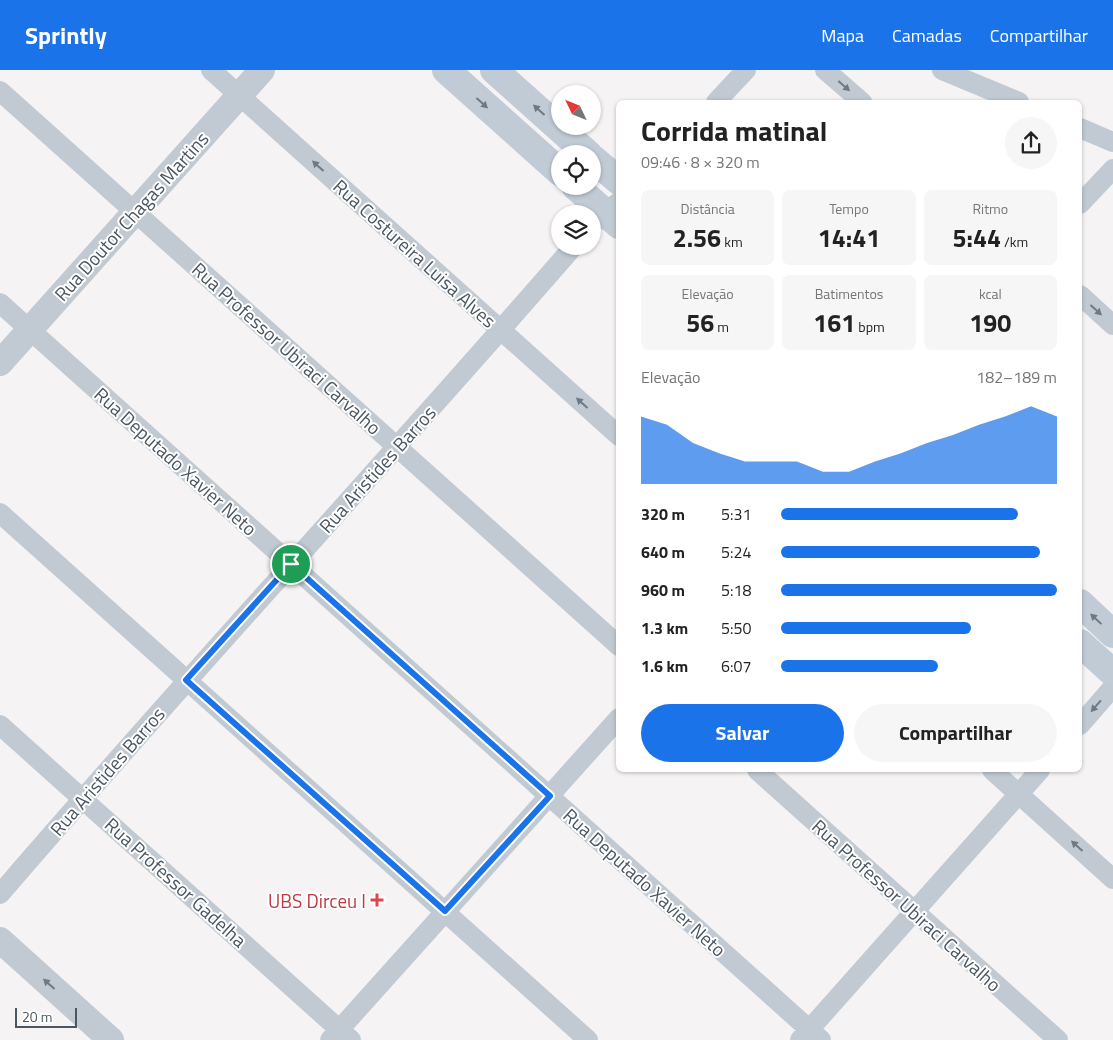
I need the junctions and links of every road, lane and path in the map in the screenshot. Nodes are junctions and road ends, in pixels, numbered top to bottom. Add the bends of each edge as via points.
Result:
1 (211, 70) edge
2 (262, 70) edge
3 (446, 70) edge
4 (494, 70) edge
5 (746, 70) edge
6 (825, 70) edge
7 (942, 70) edge
8 (0, 91) edge
9 (240, 96) junction
10 (718, 100) edge
11 (860, 100) edge
12 (1014, 100) edge
13 (1082, 129) edge
14 (1113, 142) edge
15 (578, 145) edge
16 (551, 164) edge
17 (601, 166) edge
18 (1113, 169) edge
19 (616, 178) edge
20 (586, 195) edge
21 (1082, 202) edge
22 (134, 212) junction
23 (608, 216) edge
24 (566, 255) edge
25 (1082, 297) edge
26 (0, 303) edge
27 (1113, 325) edge
28 (30, 330) junction
29 (501, 330) junction
30 (0, 362) edge
31 (616, 433) edge
32 (397, 447) junction
33 (0, 513) edge
34 (291, 564) junction
35 (1082, 606) edge
36 (1113, 634) edge
37 (616, 643) edge
38 (1082, 645) edge
39 (1113, 673) edge
40 (186, 680) junction
41 (1113, 687) edge
42 (616, 721) edge
43 (1082, 723) edge
44 (0, 725) edge
45 (759, 772) edge
46 (994, 772) edge
47 (1038, 772) edge
48 (1019, 794) junction
49 (550, 796) junction
50 (82, 798) junction
51 (1113, 879) edge
52 (0, 894) edge
53 (445, 911) junction
54 (915, 912) junction
55 (0, 940) edge
56 (340, 1036) edge
57 (810, 1036) edge
58 (111, 1040) edge
59 (588, 1040) edge
60 (1058, 1040) edge

1 - 9 street, Rua Costureira Luisa Alves
2 - 9 street, Rua Doutor Chagas Martins
3 -> 16 main road
15 -> 4 main road
5 - 10 street
6 -> 11 street
7 - 12 street
8 - 22 street, Rua Professor Ubiraci Carvalho
9 - 22 street, Rua Doutor Chagas Martins
29 -> 9 street, Rua Costureira Luisa Alves
13 - 14 street
17 - 19 main road
18 - 21 street
20 - 23 main road
22 - 28 street, Rua Doutor Chagas Martins
22 - 32 street, Rua Professor Ubiraci Carvalho
24 - 29 street, Rua Aristides Barros
25 -> 27 street
26 - 28 street, Rua Deputado Xavier Neto
28 - 30 street, Rua Doutor Chagas Martins
28 - 34 street, Rua Deputado Xavier Neto
31 -> 29 street, Rua Costureira Luisa Alves
29 - 32 street, Rua Aristides Barros
32 - 34 street, Rua Aristides Barros
32 - 37 street, Rua Professor Ubiraci Carvalho
33 - 40 street
34 - 40 street, Rua Aristides Barros
34 - 49 street, Rua Deputado Xavier Neto
36 -> 35 main road
38 - 39 main road
40 - 50 street, Rua Aristides Barros
40 - 53 street
41 -> 43 street
42 - 49 street
44 - 50 street, Rua Professor Gadelha
45 - 54 street, Rua Professor Ubiraci Carvalho
46 - 48 street
47 - 48 street
51 -> 48 street
48 - 54 street
49 - 53 street
49 - 57 street, Rua Deputado Xavier Neto
50 - 52 street, Rua Aristides Barros
50 - 56 street, Rua Professor Gadelha
53 - 56 street
53 - 59 street
54 - 57 street
54 - 60 street, Rua Professor Ubiraci Carvalho
58 -> 55 street

